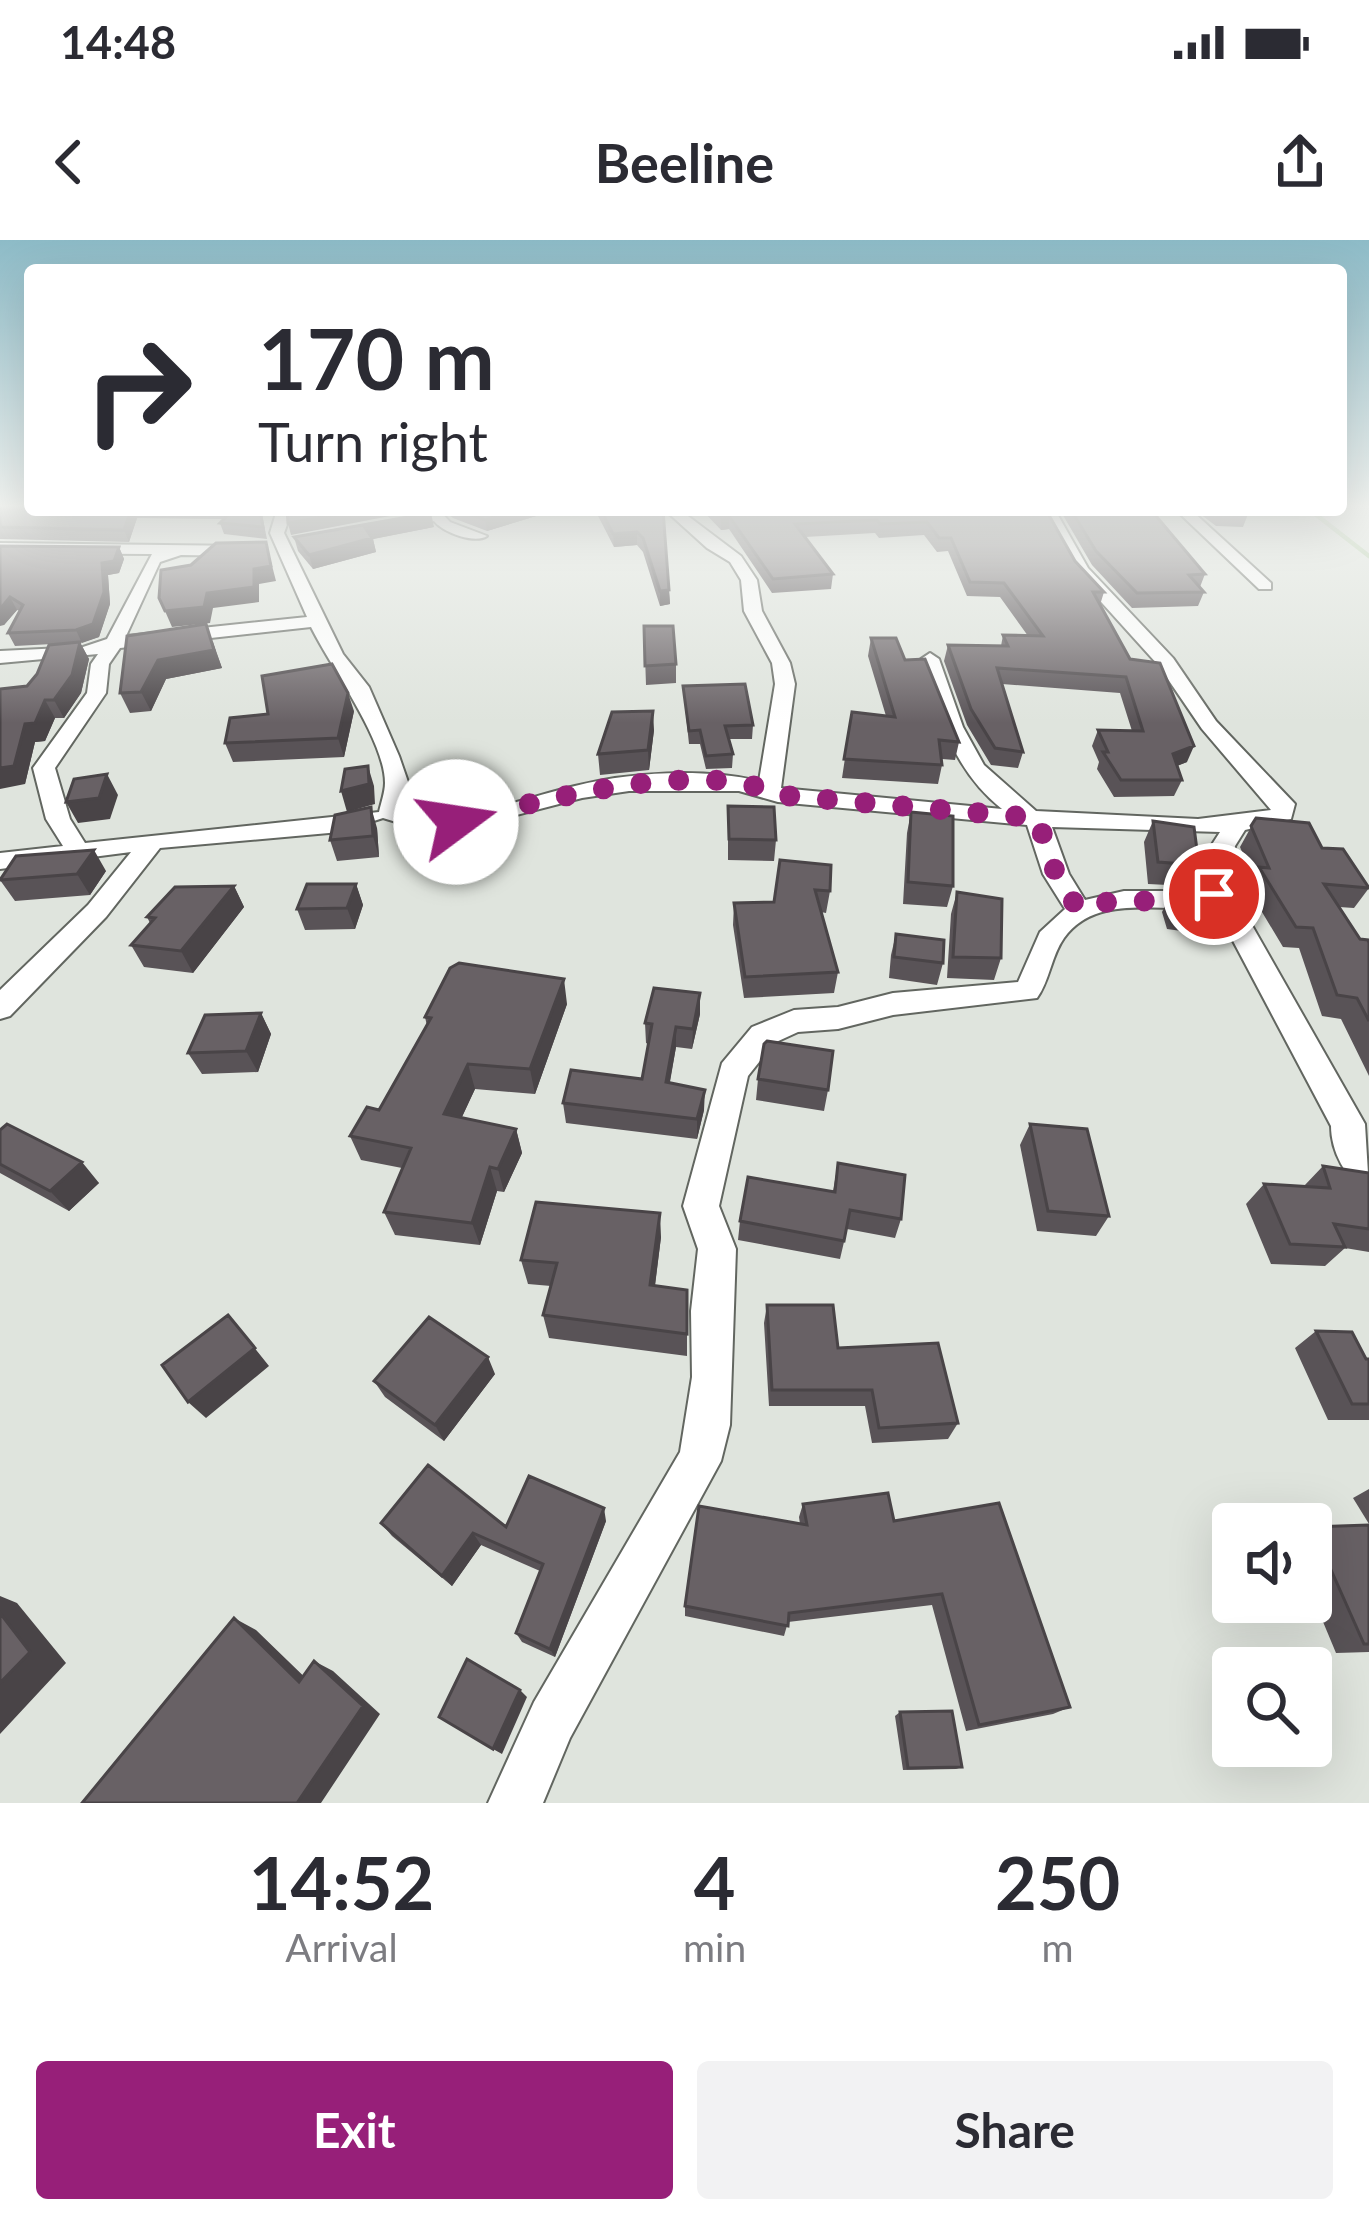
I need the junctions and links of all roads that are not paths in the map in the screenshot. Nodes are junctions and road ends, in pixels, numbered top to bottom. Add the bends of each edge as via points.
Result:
1 (145, 577) edge
2 (297, 577) edge
3 (747, 577) edge
4 (1088, 577) edge
5 (1255, 577) edge
6 (1265, 586) dead end
7 (318, 621) junction
8 (114, 643) junction
9 (0, 657) edge
10 (930, 659) edge
11 (769, 790) junction
12 (390, 813) junction
13 (1032, 817) junction
14 (1236, 825) junction
15 (152, 842) junction
16 (79, 852) junction
17 (0, 861) edge
18 (1217, 886) junction
19 (1078, 909) junction
20 (0, 1008) edge
21 (1369, 1175) edge
22 (515, 1803) edge

1 - 8 street
2 - 7 street
3 - 11 street via 785,684
4 - 14 street via 1283,804 1277,819
5 - 6 street
7 - 8 street
7 - 12 street via 388,755 397,782
8 - 9 street
8 - 16 street via 88,711 44,769 58,820
10 - 13 street via 962,753 1008,805
11 - 12 street via 752,783 609,785 456,822 410,822
11 - 13 street
12 - 15 street
13 - 14 street
13 - 19 street
14 - 18 street via 1216,866
15 - 16 street
15 - 20 street via 98,911
16 - 17 street
18 - 19 street via 1206,899
18 - 21 street
19 - 22 street via 1050,935 1043,968 1027,991 794,1021 763,1035 733,1072 701,1206 717,1249 713,1377 699,1461 552,1720

